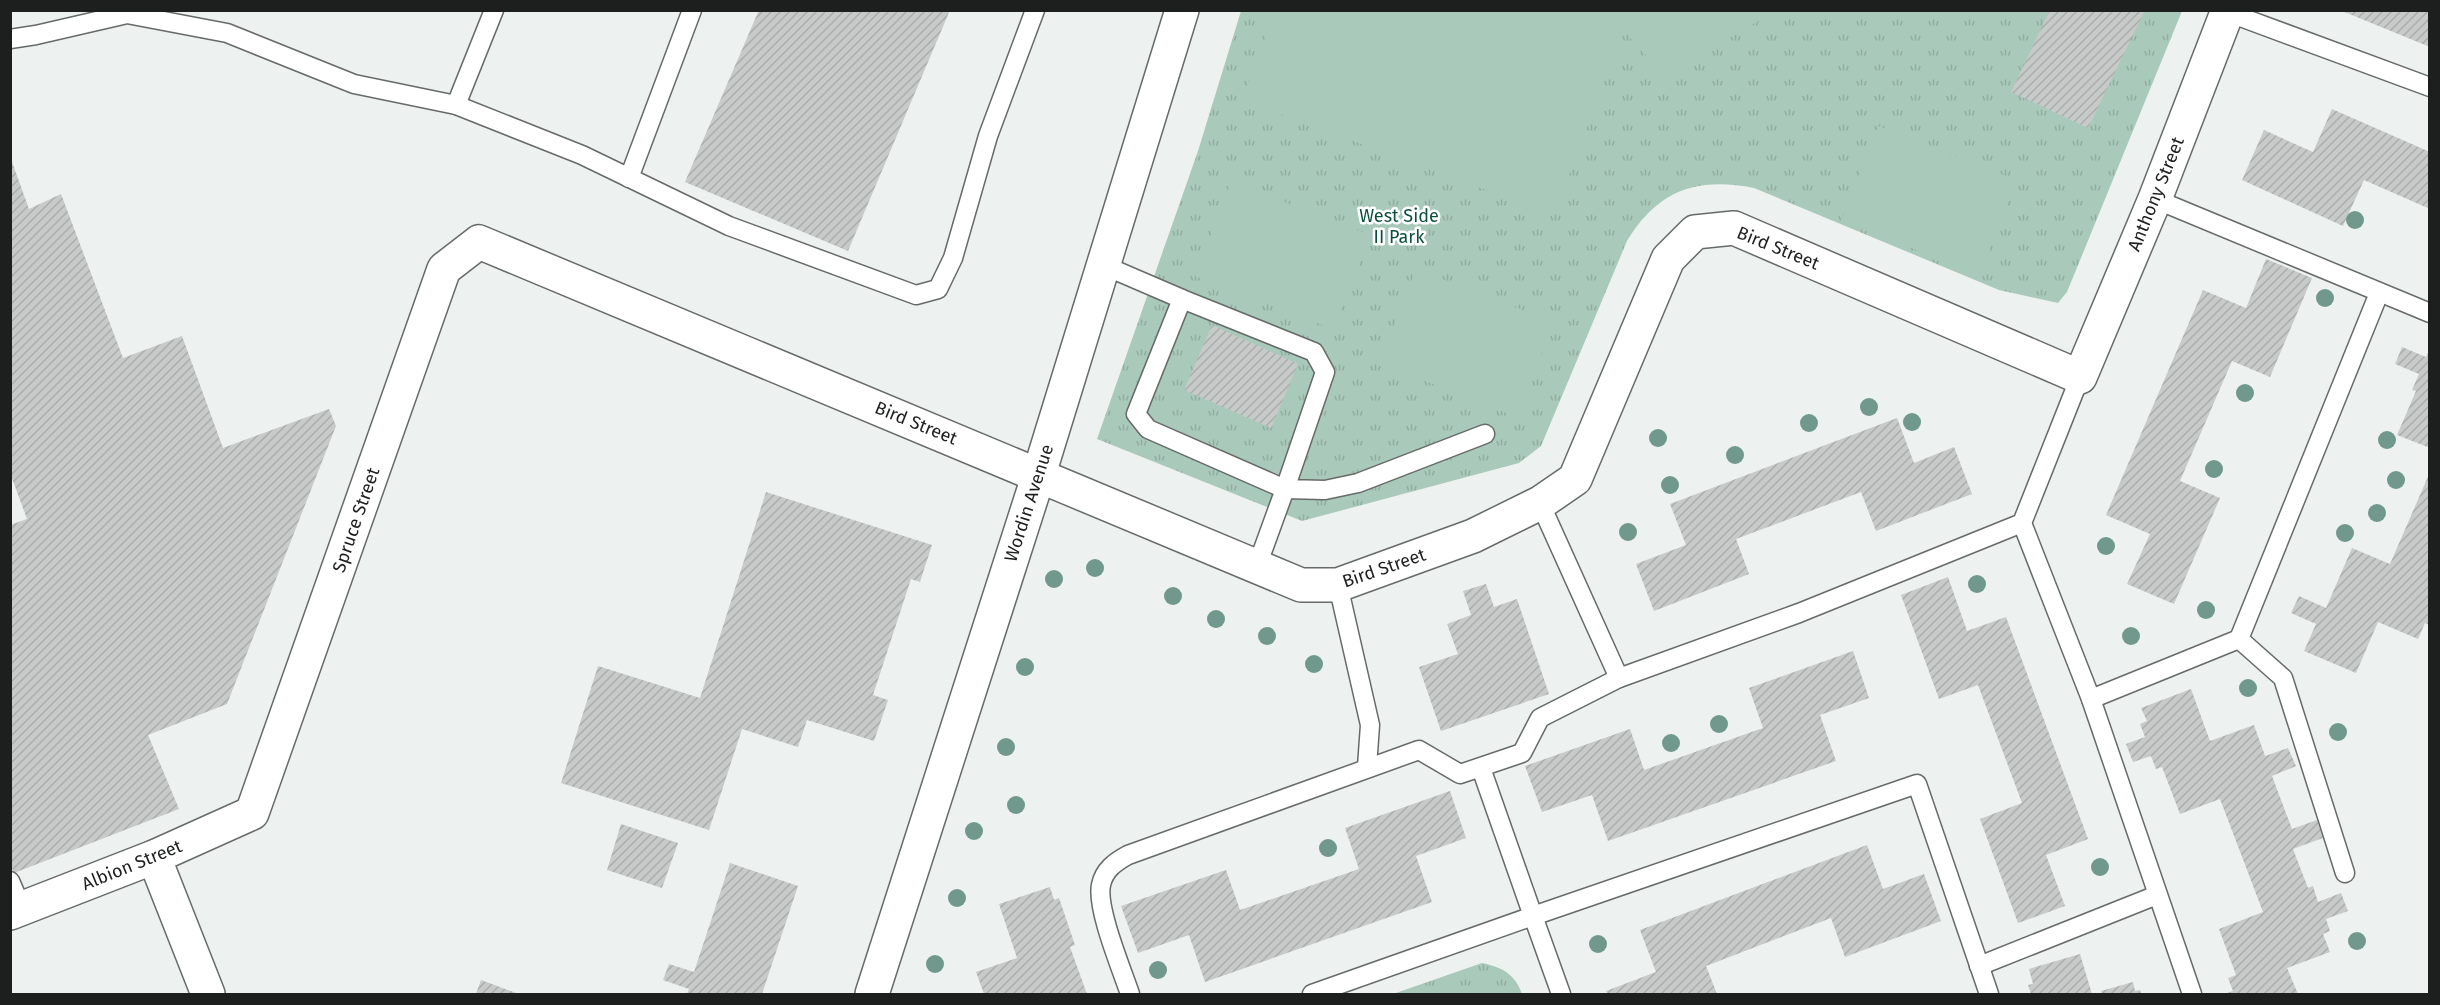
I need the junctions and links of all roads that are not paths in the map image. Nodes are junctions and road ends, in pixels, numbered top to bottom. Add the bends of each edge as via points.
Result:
1 (494, 10) edge
2 (692, 10) edge
3 (1035, 10) edge
4 (1182, 10) edge
5 (2228, 11) edge
6 (10, 39) edge
7 (2430, 87) edge
8 (456, 105) junction
9 (629, 178) junction
10 (2155, 199) junction
11 (479, 242) joint
12 (1103, 265) junction
13 (2379, 293) junction
14 (1182, 299) junction
15 (2430, 313) edge
16 (2080, 377) junction
17 (1485, 434) dead end
18 (1039, 474) junction
19 (1285, 489) junction
20 (1540, 503) junction
21 (2022, 523) junction
22 (1257, 566) junction
23 (1338, 585) junction
24 (2239, 639) junction
25 (1620, 678) junction
26 (2091, 699) junction
27 (1367, 767) junction
28 (1481, 768) junction
29 (252, 813) joint
30 (154, 857) junction
31 (2345, 873) dead end
32 (2157, 894) junction
33 (14, 901) edge
34 (1533, 916) junction
35 (1979, 966) junction
36 (208, 994) edge
37 (872, 994) edge
38 (1130, 994) edge
39 (1312, 994) edge
40 (1561, 994) edge
41 (1989, 994) edge
42 (2192, 994) edge

1 - 8 lane
2 - 9 lane
3 - 9 lane via 987,136 953,258 938,289 916,295 729,226
4 - 12 street, Wordin Avenue
5 - 7 lane
5 - 10 street, Anthony Street
6 - 8 lane via 127,14 227,33 354,84
8 - 9 lane
10 - 13 lane
10 - 16 street, Anthony Street
11 - 18 street, Bird Street
11 - 29 street, Spruce Street via 444,269
12 - 14 lane
12 - 18 street, Wordin Avenue
13 - 15 lane
13 - 24 lane
14 - 19 lane via 1314,352 1324,372
14 - 19 lane via 1136,414 1148,429
16 - 20 street, Bird Street via 1734,228 1695,232 1668,259 1575,479
16 - 21 lane
17 - 19 lane via 1358,483 1325,490
18 - 22 street, Bird Street
18 - 37 street, Wordin Avenue
19 - 22 lane
20 - 23 street, Bird Street via 1473,536
20 - 25 lane
21 - 25 lane via 1799,613
21 - 26 lane
22 - 23 street, Bird Street via 1302,585
23 - 27 lane via 1370,725
24 - 26 lane
24 - 31 lane via 2283,678
25 - 28 lane via 1540,718 1522,753
26 - 32 lane
27 - 28 lane via 1419,750 1460,774
27 - 38 lane via 1115,862 1106,873 1100,900
28 - 34 lane
29 - 30 street, Albion Street
30 - 33 street, Albion Street
30 - 36 street
32 - 35 lane
32 - 42 lane
34 - 35 lane via 1917,784
34 - 39 lane
34 - 40 lane
35 - 41 lane

